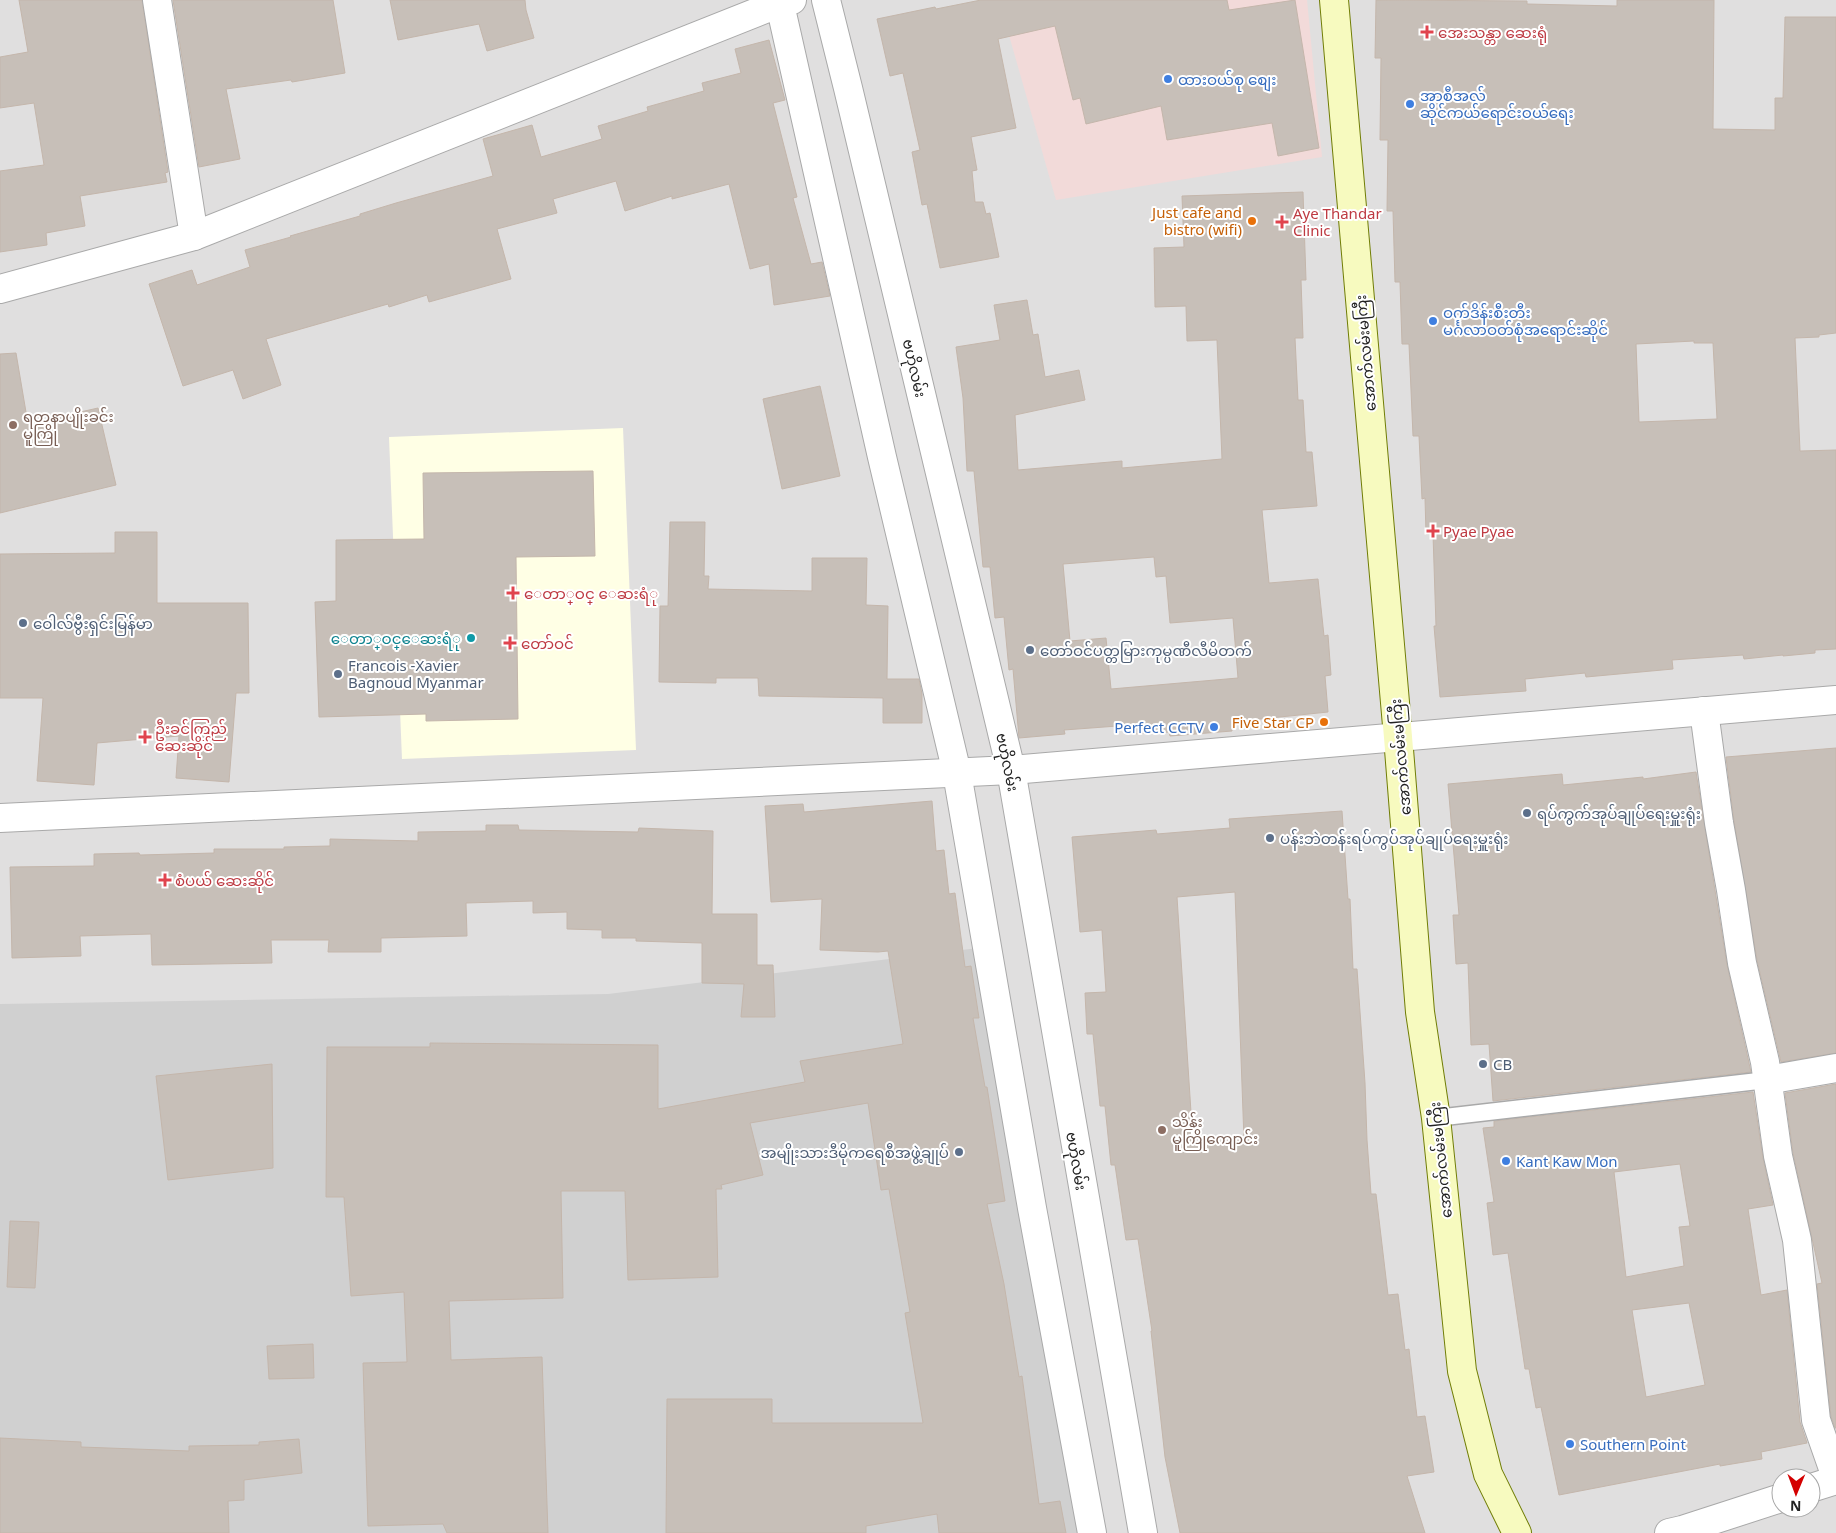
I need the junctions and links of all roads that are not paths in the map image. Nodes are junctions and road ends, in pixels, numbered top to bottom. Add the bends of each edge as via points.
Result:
1 (157, 0) edge
2 (826, 0) edge
3 (1334, 0) edge
4 (784, 1) edge
5 (194, 236) junction
6 (0, 289) edge
7 (1836, 700) edge
8 (1704, 711) junction
9 (1398, 737) junction
10 (1011, 770) junction
11 (957, 773) junction
12 (0, 818) edge
13 (1836, 1068) edge
14 (1767, 1080) junction
15 (1436, 1118) junction
16 (1836, 1479) edge
17 (1821, 1484) edge
18 (1771, 1501) edge
19 (1092, 1533) edge
20 (1143, 1533) edge
21 (1517, 1533) edge
22 (1669, 1533) edge

1 - 5 street
2 - 10 street, ဗဟိုလမ်း
3 - 9 main road, အောက်လမ်းမကြီး
4 - 5 street
4 - 11 street via 882,457
5 - 6 street
7 - 8 street
8 - 9 street
8 - 14 street via 1742,963
9 - 10 street
9 - 15 main road, အောက်လမ်းမကြီး via 1420,1012
10 - 11 street
10 - 20 street, ဗဟိုလမ်း
11 - 12 street
11 - 19 street
13 - 14 street
14 - 15 lane
14 - 16 street via 1778,1156 1797,1240 1816,1420
15 - 21 main road, အောက်လမ်းမကြီး via 1462,1372 1488,1474
16 - 17 street
18 - 22 street

